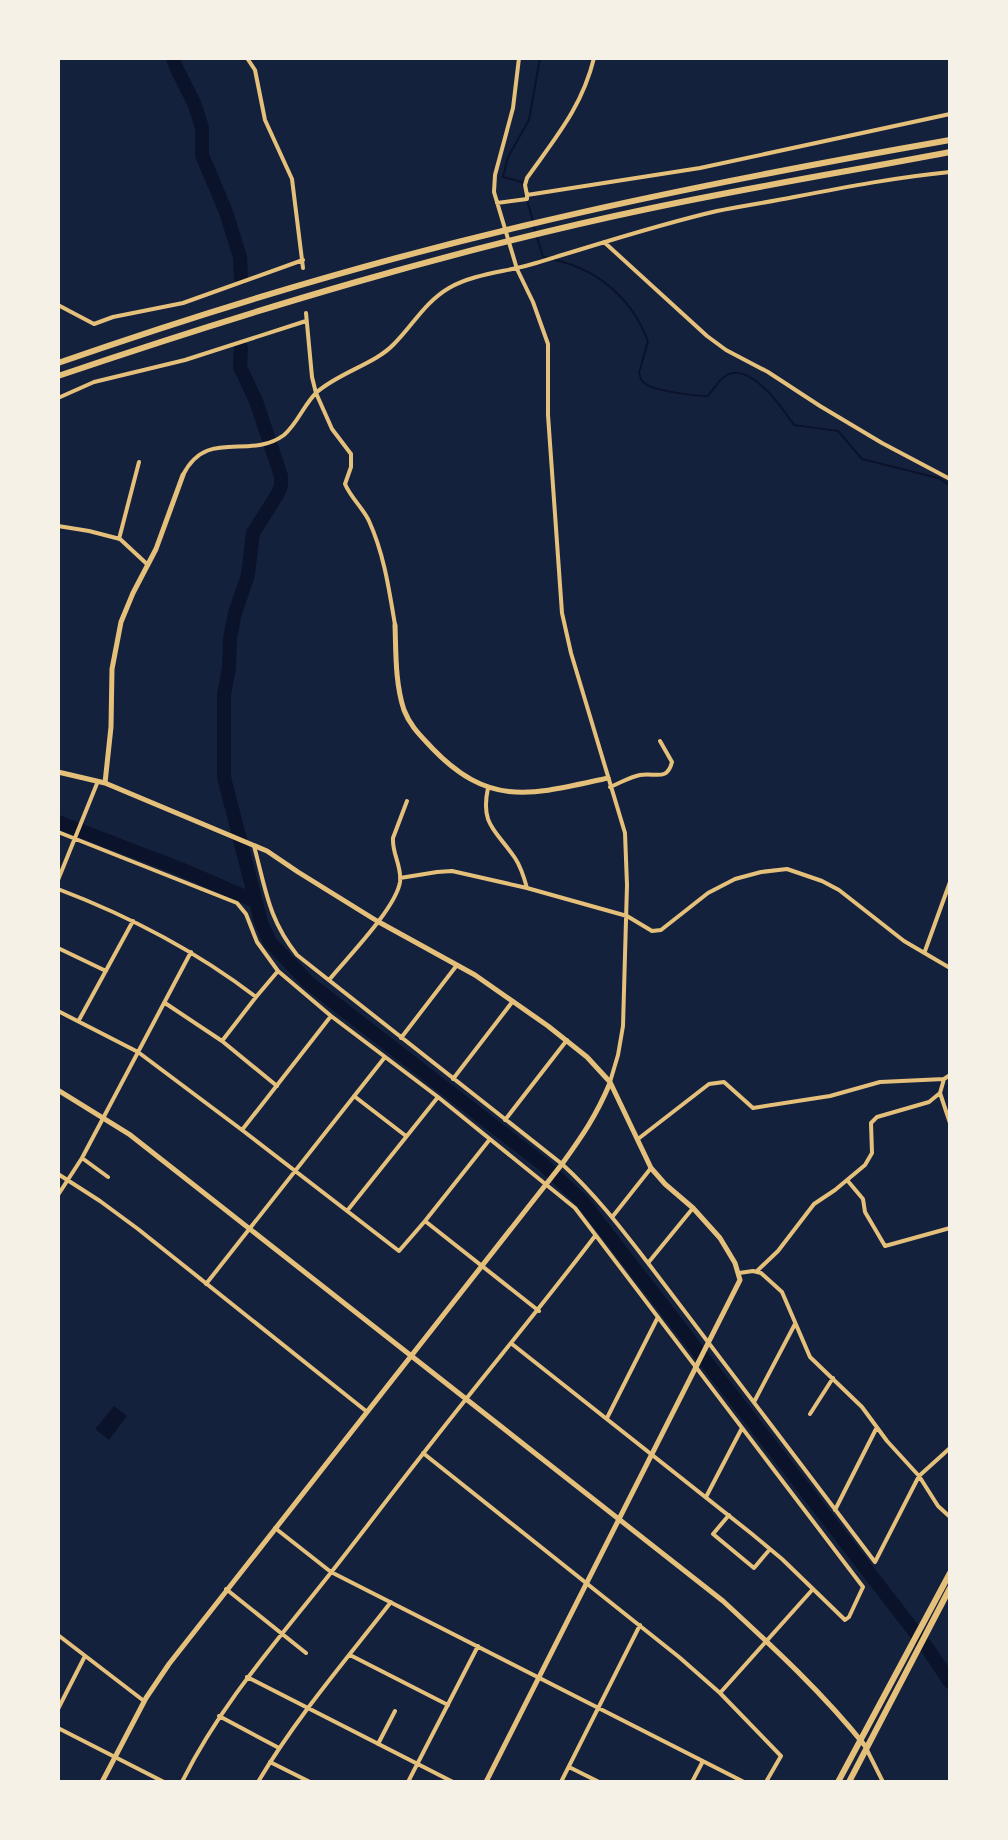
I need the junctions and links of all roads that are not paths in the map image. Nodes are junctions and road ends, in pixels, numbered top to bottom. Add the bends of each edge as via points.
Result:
1 (247, 58) edge
2 (519, 58) edge
3 (594, 58) edge
4 (950, 114) edge
5 (950, 140) edge
6 (950, 154) edge
7 (950, 172) edge
8 (527, 195) junction
9 (497, 203) junction
10 (604, 242) junction
11 (303, 260) junction
12 (303, 268) dead end
13 (517, 269) junction
14 (58, 305) edge
15 (306, 313) dead end
16 (306, 321) junction
17 (58, 363) edge
18 (58, 376) edge
19 (316, 393) junction
20 (58, 398) edge
21 (139, 462) dead end
22 (183, 475) joint
23 (950, 479) edge
24 (58, 526) edge
25 (119, 539) junction
26 (148, 565) junction
27 (395, 625) joint
28 (660, 741) dead end
29 (58, 772) edge
30 (608, 778) junction
31 (102, 782) junction
32 (610, 787) junction
33 (488, 788) junction
34 (407, 801) dead end
35 (58, 832) edge
36 (76, 838) junction
37 (254, 845) junction
38 (400, 878) junction
39 (58, 880) edge
40 (950, 882) edge
41 (527, 888) junction
42 (58, 889) edge
43 (627, 916) junction
44 (133, 921) junction
45 (377, 921) junction
46 (58, 948) edge
47 (191, 952) junction
48 (924, 952) junction
49 (457, 965) junction
50 (950, 968) edge
51 (106, 971) junction
52 (278, 971) junction
53 (329, 980) junction
54 (256, 997) junction
55 (513, 1001) junction
56 (165, 1003) junction
57 (58, 1011) edge
58 (331, 1016) junction
59 (79, 1020) junction
60 (401, 1038) junction
61 (567, 1040) junction
62 (222, 1041) junction
63 (138, 1052) junction
64 (385, 1057) junction
65 (950, 1075) edge
66 (453, 1079) junction
67 (944, 1079) junction
68 (610, 1082) junction
69 (277, 1086) junction
70 (58, 1090) edge
71 (940, 1093) junction
72 (354, 1096) junction
73 (438, 1097) junction
74 (104, 1117) junction
75 (505, 1120) junction
76 (950, 1123) edge
77 (242, 1130) junction
78 (406, 1137) junction
79 (490, 1139) junction
80 (637, 1139) junction
81 (82, 1158) junction
82 (562, 1164) junction
83 (651, 1168) junction
84 (295, 1171) junction
85 (58, 1174) edge
86 (108, 1177) dead end
87 (846, 1179) junction
88 (69, 1180) junction
89 (546, 1185) junction
90 (58, 1195) edge
91 (693, 1208) junction
92 (346, 1211) junction
93 (612, 1216) junction
94 (425, 1221) junction
95 (251, 1228) junction
96 (950, 1228) edge
97 (596, 1235) junction
98 (648, 1263) junction
99 (482, 1267) junction
100 (757, 1271) junction
101 (739, 1273) junction
102 (206, 1284) junction
103 (539, 1311) junction
104 (658, 1317) junction
105 (795, 1324) junction
106 (708, 1343) junction
107 (512, 1344) junction
108 (411, 1356) junction
109 (696, 1367) junction
110 (833, 1378) junction
111 (467, 1399) junction
112 (754, 1402) junction
113 (366, 1411) junction
114 (810, 1414) dead end
115 (607, 1419) junction
116 (742, 1428) junction
117 (876, 1429) junction
118 (950, 1448) edge
119 (423, 1453) junction
120 (652, 1455) junction
121 (919, 1476) junction
122 (706, 1497) junction
123 (835, 1510) junction
124 (729, 1515) junction
125 (950, 1517) edge
126 (620, 1520) junction
127 (275, 1528) junction
128 (770, 1549) junction
129 (331, 1572) junction
130 (950, 1573) edge
131 (586, 1583) junction
132 (950, 1588) edge
133 (226, 1589) junction
134 (813, 1589) junction
135 (391, 1602) junction
136 (928, 1623) junction
137 (640, 1625) junction
138 (282, 1634) junction
139 (58, 1635) edge
140 (766, 1641) junction
141 (916, 1645) junction
142 (478, 1646) junction
143 (306, 1653) dead end
144 (350, 1655) junction
145 (85, 1656) junction
146 (247, 1677) junction
147 (539, 1678) junction
148 (720, 1693) junction
149 (144, 1701) junction
150 (448, 1705) junction
151 (308, 1708) junction
152 (598, 1708) junction
153 (58, 1709) edge
154 (395, 1711) dead end
155 (219, 1716) junction
156 (58, 1728) edge
157 (860, 1740) junction
158 (378, 1744) junction
159 (866, 1747) junction
160 (279, 1748) junction
161 (115, 1757) junction
162 (703, 1761) junction
163 (270, 1762) junction
164 (418, 1764) junction
165 (569, 1767) junction
166 (102, 1782) edge
167 (164, 1782) edge
168 (182, 1782) edge
169 (258, 1782) edge
170 (310, 1782) edge
171 (408, 1782) edge
172 (453, 1782) edge
173 (486, 1782) edge
174 (561, 1782) edge
175 (599, 1782) edge
176 (692, 1782) edge
177 (744, 1782) edge
178 (766, 1782) edge
179 (838, 1782) edge
180 (849, 1782) edge
181 (883, 1782) edge

1 - 11 street via 255,70 265,120 292,179
2 - 9 street via 513,108 495,175
3 - 8 street via 576,106 527,178
4 - 8 street via 700,168
5 - 17 highway via 740,178 494,233 305,284
6 - 18 highway via 782,182 503,243 221,322
7 - 10 street via 717,211
8 - 9 street
9 - 13 street
10 - 13 street
10 - 23 street via 726,350
11 - 12 street
11 - 14 street via 183,303 94,324
13 - 19 street via 464,281 439,294 390,348
13 - 30 street via 548,344 562,613
15 - 16 street
16 - 19 street
16 - 20 street via 185,360 94,382
19 - 22 street via 275,440 201,452
19 - 27 street via 332,429 351,454 345,484 367,517 382,556
21 - 25 street
22 - 26 street
24 - 25 street
25 - 26 street
26 - 31 street via 121,622
27 - 33 street via 397,675 410,724 454,769
28 - 32 street via 672,762 668,770
29 - 31 street
30 - 32 street
30 - 33 street via 519,793
31 - 36 street
31 - 37 street
32 - 43 street via 625,833
33 - 41 street via 490,824 517,860
34 - 38 street via 393,840
35 - 36 street
36 - 39 street
36 - 52 street via 237,903
37 - 45 street
37 - 53 street via 277,925 297,955
38 - 41 street via 452,871
38 - 45 street via 393,901
40 - 48 street
41 - 43 street
42 - 44 street
43 - 48 street via 652,931 661,930 735,879 787,869 839,890
43 - 68 street via 623,1026
44 - 47 street
44 - 51 street
45 - 49 street
45 - 53 street
46 - 51 street
47 - 54 street
47 - 56 street
48 - 50 street
49 - 55 street
49 - 60 street
51 - 59 street
52 - 54 street
52 - 58 street
53 - 60 street
54 - 62 street
55 - 61 street
55 - 66 street
56 - 62 street
56 - 63 street
57 - 59 street
58 - 64 street
58 - 69 street
59 - 63 street
60 - 66 street
61 - 68 street
61 - 75 street
62 - 69 street
63 - 74 street
63 - 77 street
64 - 72 street
64 - 73 street
65 - 67 street
66 - 75 street
67 - 71 street
67 - 80 street via 880,1082 753,1108 724,1082 709,1084
68 - 80 street
68 - 82 street via 588,1130
69 - 77 street
70 - 74 street
71 - 76 street
71 - 87 street via 929,1102 877,1117 871,1126 871,1156
72 - 78 street
72 - 84 street
73 - 78 street
73 - 79 street
74 - 81 street
74 - 95 street
75 - 82 street
77 - 84 street
78 - 92 street
79 - 89 street
79 - 94 street
80 - 83 street
81 - 86 street
81 - 88 street
82 - 89 street
82 - 93 street
83 - 91 street
83 - 93 street
84 - 92 street
84 - 95 street
85 - 88 street
87 - 96 street via 863,1199 885,1246
87 - 100 street via 814,1204
88 - 90 street
88 - 102 street
89 - 97 street via 575,1208
89 - 99 street
91 - 98 street
91 - 101 street via 730,1252
92 - 94 street via 399,1251
93 - 98 street
94 - 99 street
95 - 102 street
95 - 108 street
97 - 103 street
97 - 104 street
98 - 106 street
99 - 103 street
99 - 108 street
100 - 101 street
100 - 105 street via 782,1292
101 - 106 street
102 - 113 street
103 - 107 street
104 - 109 street
104 - 115 street
105 - 110 street via 808,1354
105 - 112 street
106 - 109 street
106 - 112 street
107 - 111 street
107 - 115 street
108 - 111 street
108 - 113 street
109 - 116 street
109 - 120 street
110 - 114 street
110 - 117 street
111 - 119 street
111 - 126 street
112 - 123 street
113 - 127 street
115 - 120 street
116 - 122 street
116 - 134 street via 863,1587 845,1620
117 - 121 street
117 - 123 street
118 - 121 street
119 - 129 street
119 - 131 street
120 - 122 street
120 - 126 street
121 - 123 street via 875,1562
121 - 125 street
122 - 124 street
124 - 128 street
124 - 128 street via 713,1534 754,1568
126 - 131 street
126 - 140 street
127 - 129 street
127 - 133 street
128 - 134 street
129 - 135 street
129 - 138 street
130 - 136 highway
131 - 137 street
131 - 147 street
132 - 136 highway
133 - 138 street
133 - 149 street
134 - 140 street
135 - 142 street
135 - 144 street
136 - 141 highway
137 - 148 street
137 - 152 street
138 - 143 street
138 - 146 street
139 - 145 street
140 - 148 street
140 - 157 street
141 - 157 highway
141 - 159 highway
142 - 147 street
142 - 150 street
144 - 150 street
144 - 151 street
145 - 149 street
145 - 153 street
146 - 151 street
146 - 155 street
147 - 152 street
147 - 173 street
148 - 178 street via 781,1756
149 - 161 street
150 - 164 street
151 - 158 street
151 - 160 street
152 - 162 street
152 - 165 street
154 - 158 street
155 - 160 street
155 - 168 street
156 - 161 street
157 - 159 street
157 - 179 highway
158 - 164 street
159 - 180 highway
159 - 181 street
160 - 163 street
161 - 166 street
161 - 167 street
162 - 176 street
162 - 177 street
163 - 169 street
163 - 170 street
164 - 171 street
164 - 172 street
165 - 174 street
165 - 175 street

